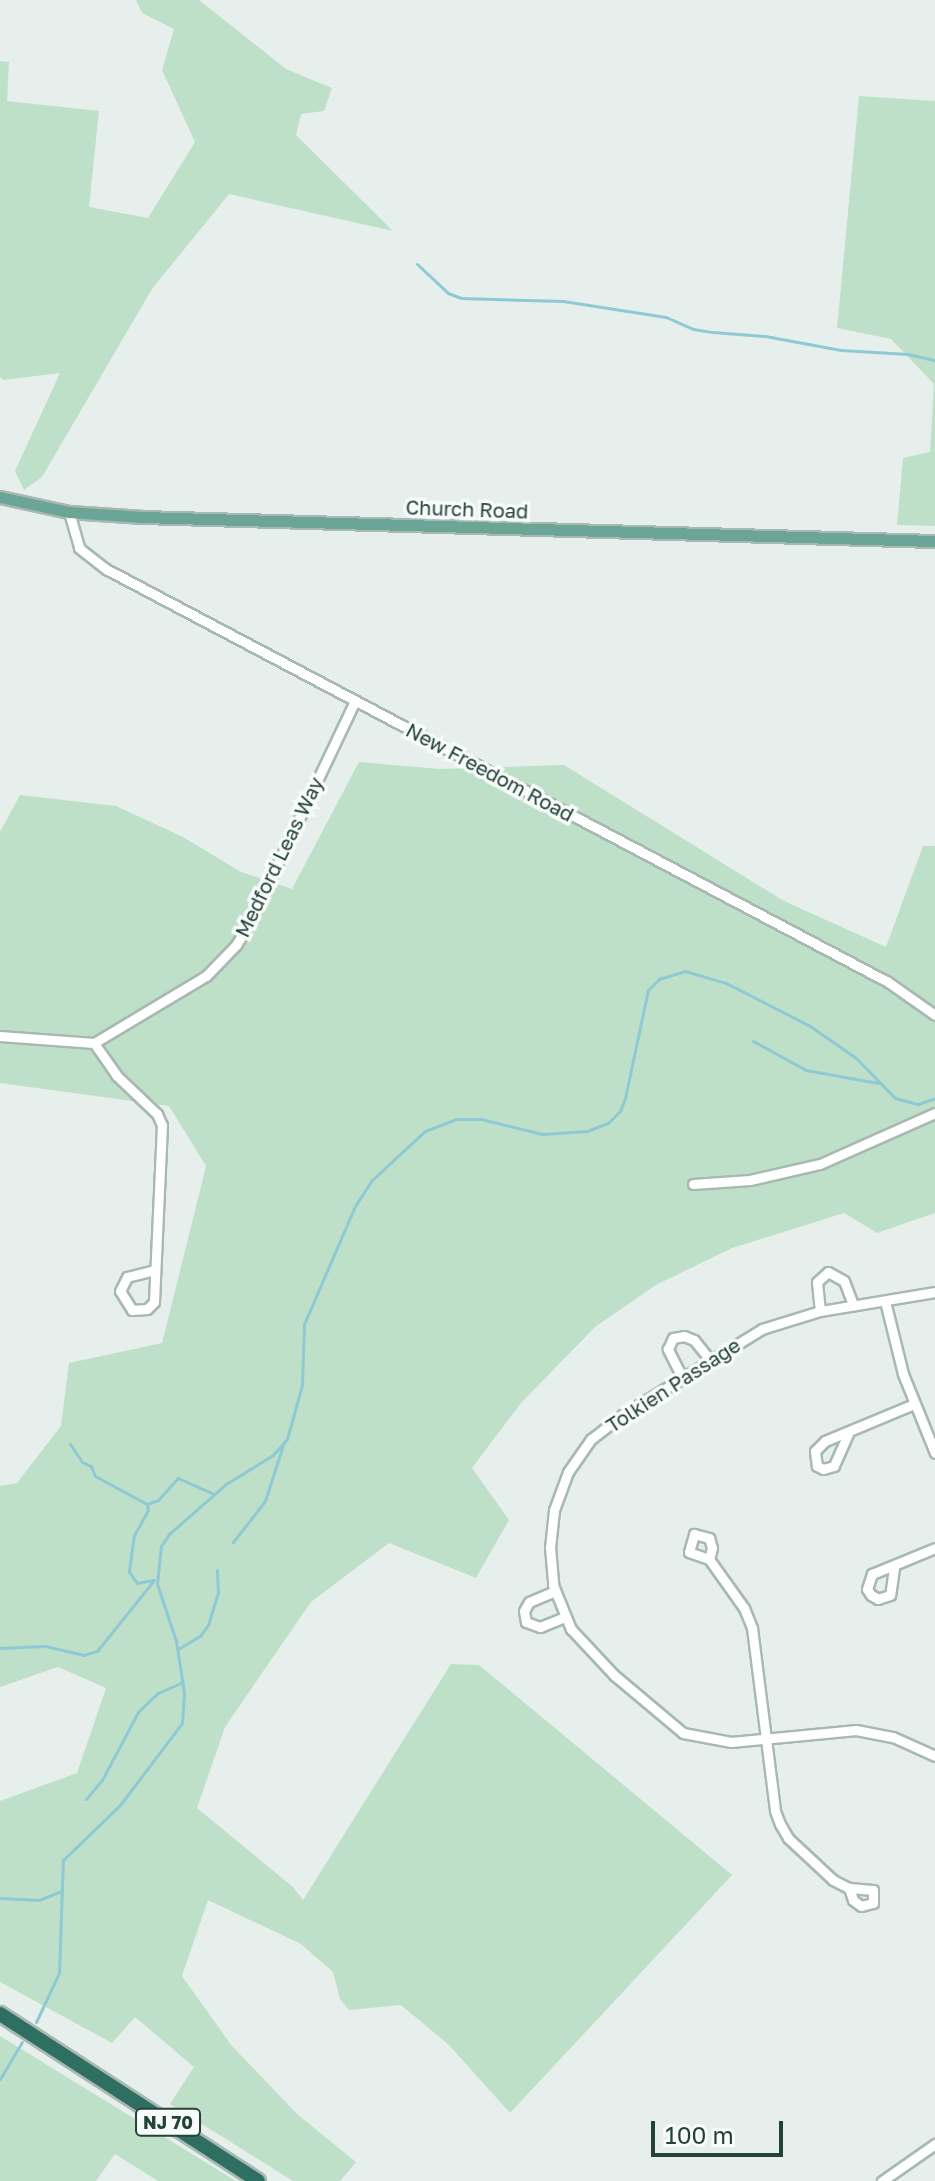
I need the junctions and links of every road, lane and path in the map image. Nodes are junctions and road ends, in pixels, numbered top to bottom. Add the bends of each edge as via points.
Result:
1 (0, 497) edge
2 (69, 512) junction
3 (935, 541) edge
4 (355, 701) junction
5 (935, 1015) edge
6 (0, 1036) edge
7 (94, 1043) junction
8 (935, 1113) edge
9 (693, 1184) dead end
10 (155, 1270) junction
11 (935, 1292) edge
12 (885, 1301) junction
13 (853, 1305) junction
14 (820, 1311) junction
15 (711, 1361) junction
16 (683, 1379) junction
17 (914, 1404) junction
18 (848, 1434) dead end
19 (935, 1453) edge
20 (935, 1548) edge
21 (709, 1559) dead end
22 (894, 1568) dead end
23 (555, 1591) junction
24 (565, 1617) junction
25 (765, 1737) junction
26 (935, 1756) edge
27 (849, 1888) dead end
28 (0, 2014) edge
29 (935, 2144) edge
30 (258, 2181) edge
31 (882, 2181) edge

1 - 2 main road, Church Road
2 - 3 main road, Church Road
2 - 4 street, New Freedom Road via 79,548 94,562
4 - 5 street, New Freedom Road via 888,982
4 - 7 street, Medford Leas Way via 236,945 206,976
6 - 7 street
7 - 10 street via 162,1125
8 - 9 street via 820,1164 750,1180
10 - 10 street via 154,1302 147,1309 132,1310 120,1291 127,1277
11 - 12 street, Tolkien Passage
12 - 13 street, Tolkien Passage
12 - 17 street
13 - 14 street, Tolkien Passage
13 - 14 street via 844,1281 828,1272 817,1282
14 - 15 street, Tolkien Passage via 762,1329
15 - 16 street, Tolkien Passage
15 - 16 street via 694,1340 673,1338 668,1349
16 - 23 street, Tolkien Passage via 611,1423 575,1461 557,1497 552,1522
17 - 18 street
17 - 19 street
20 - 22 street
21 - 25 street via 752,1628
23 - 24 street, Tolkien Passage
23 - 24 street via 529,1602 526,1622 540,1627
24 - 25 street, Tolkien Passage via 601,1662 683,1733 718,1742
25 - 26 street, Tolkien Passage via 856,1730 893,1737
25 - 27 street via 780,1824 814,1864
28 - 30 highway, NJ 70
29 - 31 street

